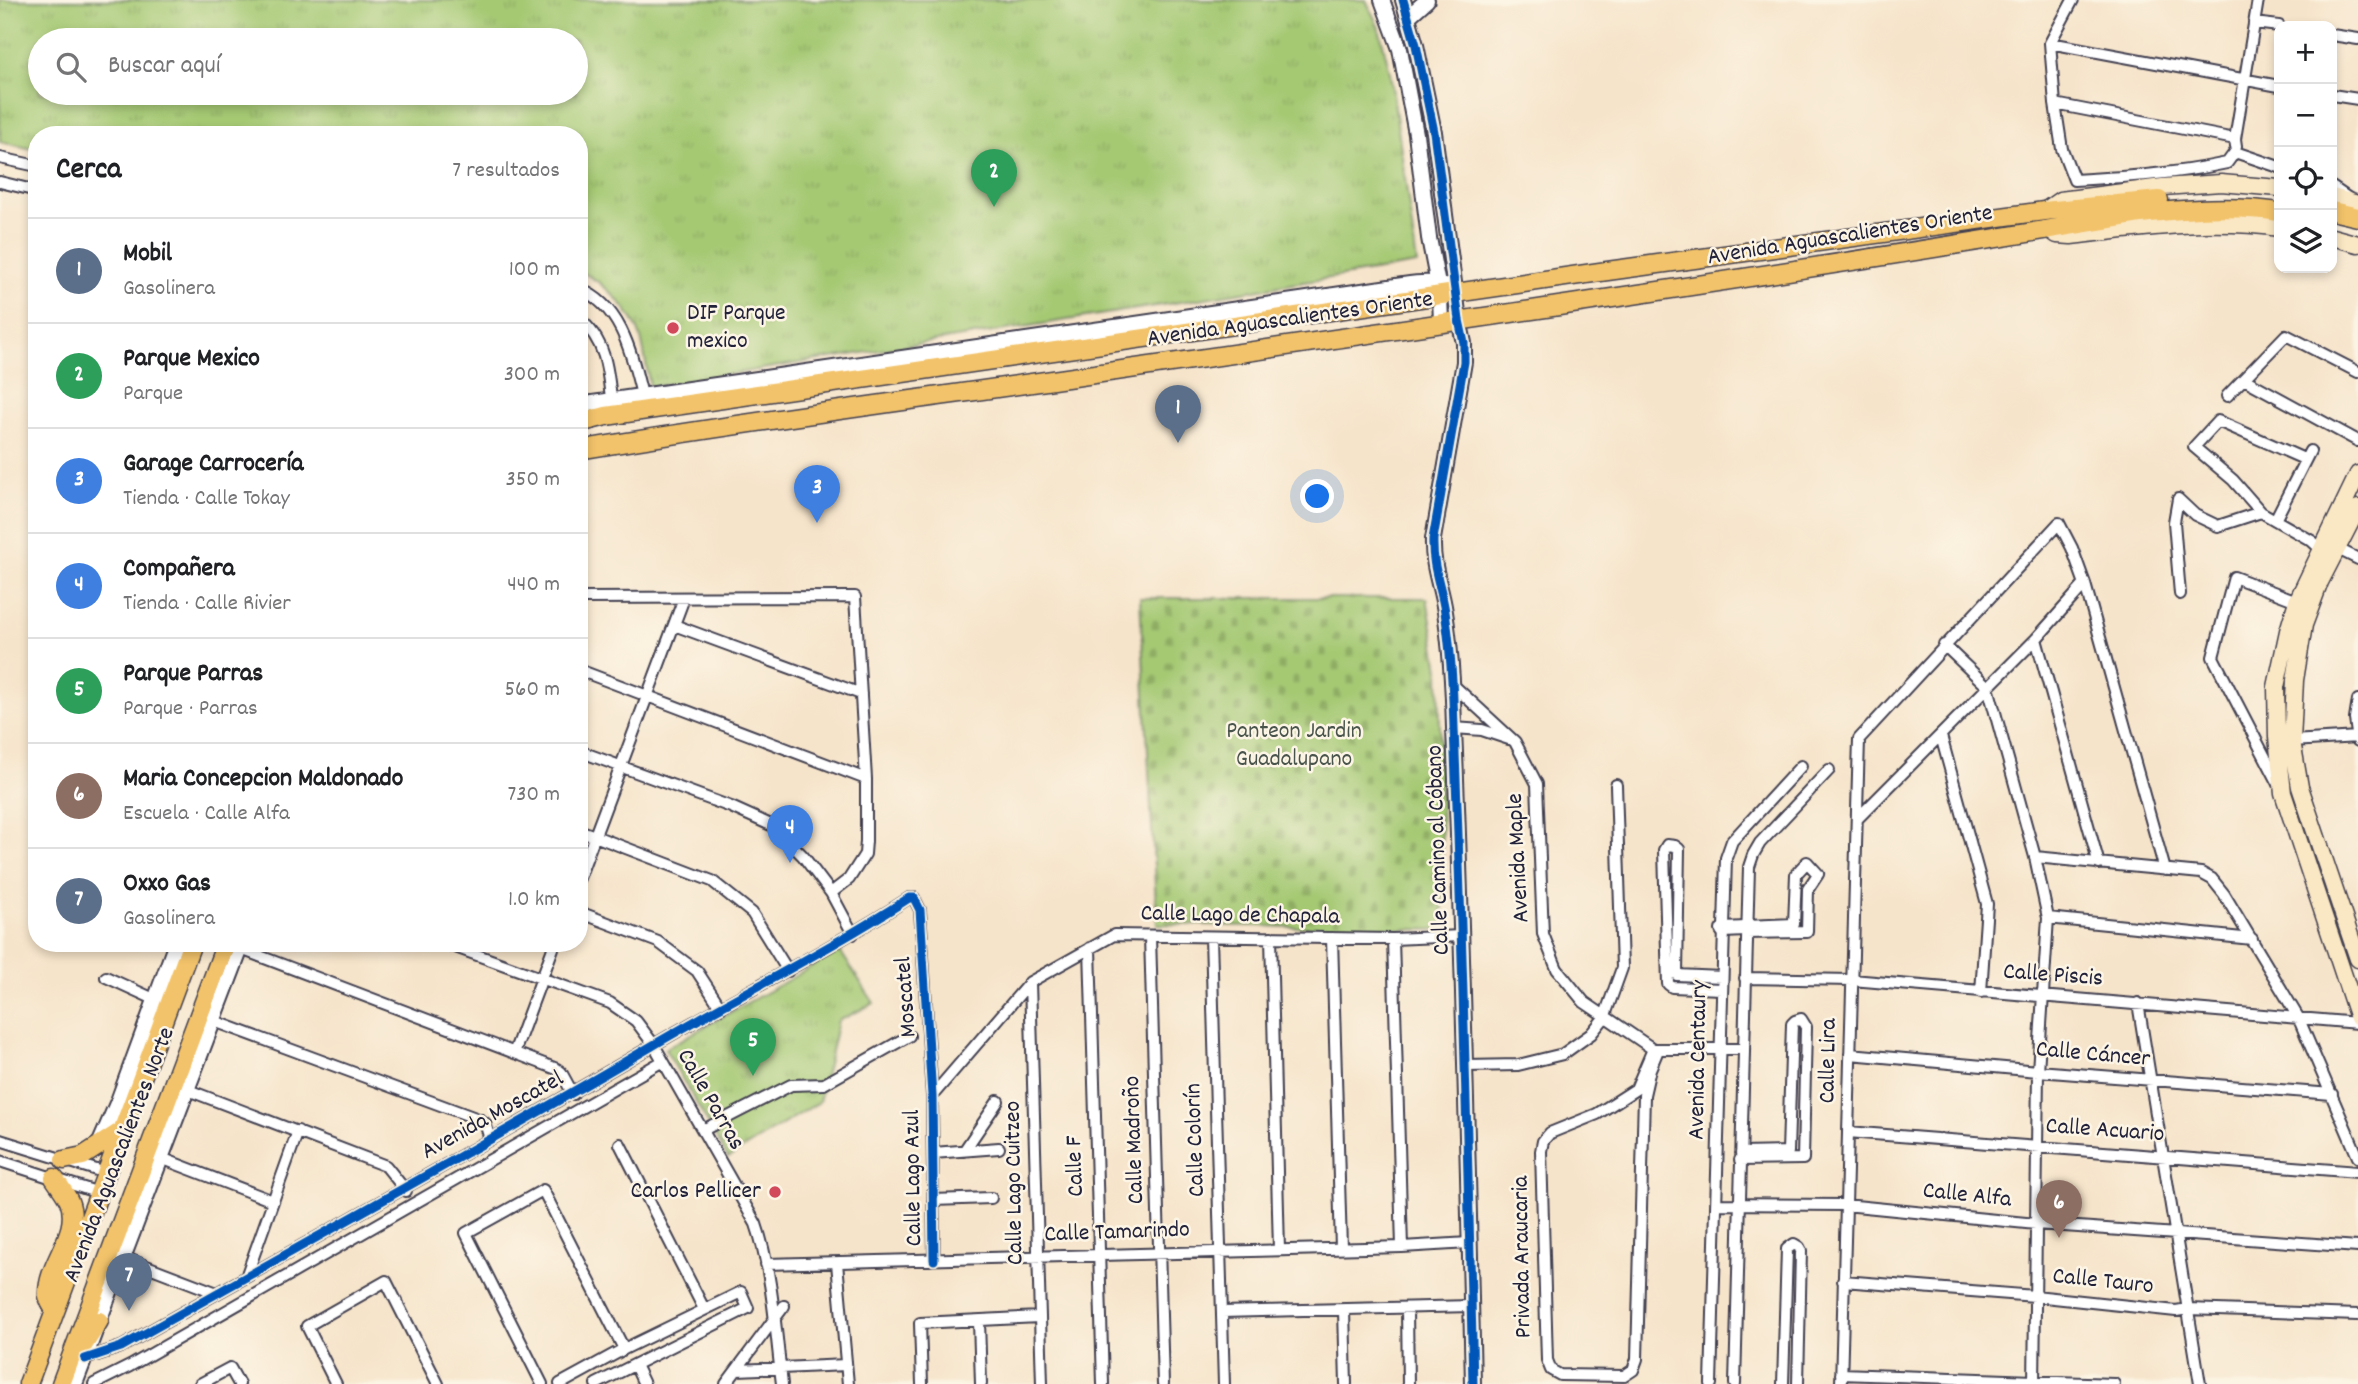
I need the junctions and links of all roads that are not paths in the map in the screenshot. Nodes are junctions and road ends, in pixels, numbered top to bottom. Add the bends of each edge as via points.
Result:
1 (1382, 0) edge
2 (1403, 0) edge
3 (1427, 0) edge
4 (2073, 0) edge
5 (2258, 0) edge
6 (1409, 16) junction
7 (2254, 23) junction
8 (2274, 25) edge
9 (2337, 35) edge
10 (2358, 38) edge
11 (2050, 43) junction
12 (2245, 80) junction
13 (2274, 85) edge
14 (2337, 96) edge
15 (2358, 99) edge
16 (2055, 104) junction
17 (2235, 139) junction
18 (2235, 152) junction
19 (0, 158) edge
20 (28, 164) edge
21 (2274, 165) edge
22 (0, 183) edge
23 (2274, 188) edge
24 (28, 189) edge
25 (2337, 191) edge
26 (2337, 199) edge
27 (2274, 201) edge
28 (2356, 207) edge
29 (2337, 210) edge
30 (2044, 211) junction
31 (2274, 212) edge
32 (2337, 223) edge
33 (2274, 228) edge
34 (2358, 228) edge
35 (2049, 229) junction
36 (2337, 238) edge
37 (2358, 244) edge
38 (1432, 252) junction
39 (1403, 285) junction
40 (1445, 291) junction
41 (588, 294) edge
42 (1274, 305) junction
43 (1450, 321) junction
44 (1257, 322) junction
45 (588, 328) edge
46 (939, 368) junction
47 (815, 372) junction
48 (2358, 372) edge
49 (2244, 379) junction
50 (831, 384) junction
51 (943, 394) junction
52 (642, 395) junction
53 (2227, 396) dead end
54 (588, 406) edge
55 (608, 408) junction
56 (588, 418) edge
57 (2358, 441) edge
58 (588, 449) edge
59 (2358, 474) edge
60 (2358, 508) edge
61 (2261, 512) junction
62 (2275, 520) junction
63 (2330, 553) junction
64 (2358, 559) edge
65 (2085, 584) junction
66 (2180, 594) dead end
67 (588, 598) edge
68 (684, 598) junction
69 (2297, 601) junction
70 (674, 625) junction
71 (2036, 639) junction
72 (1944, 645) junction
73 (588, 673) edge
74 (1452, 684) junction
75 (1987, 687) junction
76 (860, 694) junction
77 (648, 696) junction
78 (2358, 700) edge
79 (1454, 727) junction
80 (1941, 736) junction
81 (2358, 738) edge
82 (2292, 741) junction
83 (1515, 742) junction
84 (588, 754) edge
85 (1801, 766) dead end
86 (621, 767) junction
87 (1829, 770) dead end
88 (866, 779) junction
89 (1616, 785) dead end
90 (2283, 793) junction
91 (1857, 818) junction
92 (588, 833) edge
93 (595, 836) junction
94 (588, 854) edge
95 (2035, 857) junction
96 (2099, 863) junction
97 (2165, 870) junction
98 (831, 893) junction
99 (915, 898) joint
100 (588, 915) edge
101 (2048, 918) junction
102 (1746, 929) junction
103 (1723, 930) junction
104 (853, 934) junction
105 (1150, 936) junction
106 (1461, 936) junction
107 (1211, 937) junction
108 (1271, 937) junction
109 (1332, 938) junction
110 (1393, 939) junction
111 (2252, 939) junction
112 (1090, 948) junction
113 (2356, 950) edge
114 (172, 952) edge
115 (189, 952) edge
116 (234, 952) edge
117 (235, 952) edge
118 (255, 952) edge
119 (468, 952) edge
120 (552, 952) edge
121 (788, 971) junction
122 (106, 977) dead end
123 (1745, 978) junction
124 (541, 979) junction
125 (1852, 980) junction
126 (1030, 982) junction
127 (1722, 983) junction
128 (1981, 992) junction
129 (2042, 997) junction
130 (154, 999) junction
131 (2138, 1003) junction
132 (722, 1008) junction
133 (1604, 1017) junction
134 (2298, 1017) junction
135 (2358, 1018) edge
136 (214, 1021) junction
137 (2358, 1023) edge
138 (909, 1036) dead end
139 (654, 1045) junction
140 (1655, 1049) junction
141 (1720, 1049) junction
142 (1743, 1049) junction
143 (514, 1053) junction
144 (1850, 1054) junction
145 (663, 1060) junction
146 (1466, 1066) junction
147 (2038, 1071) junction
148 (2150, 1080) junction
149 (124, 1084) junction
150 (188, 1090) junction
151 (1640, 1092) junction
152 (573, 1094) junction
153 (2332, 1094) junction
154 (932, 1096) junction
155 (132, 1101) junction
156 (998, 1101) dead end
157 (176, 1118) junction
158 (703, 1130) junction
159 (298, 1131) junction
160 (120, 1132) junction
161 (1848, 1132) junction
162 (155, 1135) junction
163 (490, 1139) junction
164 (0, 1140) edge
165 (620, 1143) dead end
166 (99, 1147) junction
167 (2037, 1147) junction
168 (999, 1148) dead end
169 (964, 1151) junction
170 (933, 1153) junction
171 (1741, 1157) junction
172 (2164, 1157) junction
173 (2358, 1157) edge
174 (161, 1158) junction
175 (64, 1160) junction
176 (0, 1161) edge
177 (2358, 1172) edge
178 (106, 1173) junction
179 (54, 1178) junction
180 (404, 1187) junction
181 (99, 1193) junction
182 (991, 1198) dead end
183 (933, 1200) junction
184 (273, 1201) junction
185 (412, 1203) junction
186 (1716, 1204) junction
187 (1740, 1204) junction
188 (1845, 1205) junction
189 (126, 1206) junction
190 (2036, 1224) junction
191 (2176, 1232) junction
192 (130, 1238) junction
193 (1469, 1243) junction
194 (1402, 1247) junction
195 (2358, 1247) edge
196 (1342, 1248) junction
197 (1279, 1250) junction
198 (1220, 1251) junction
199 (1159, 1253) junction
200 (1100, 1256) junction
201 (123, 1257) junction
202 (1037, 1257) junction
203 (934, 1260) junction
204 (837, 1263) junction
205 (766, 1264) junction
206 (246, 1277) junction
207 (1843, 1281) junction
208 (217, 1293) junction
209 (2035, 1296) junction
210 (784, 1306) dead end
211 (1472, 1306) junction
212 (704, 1308) junction
213 (1407, 1309) junction
214 (2188, 1309) junction
215 (55, 1310) junction
216 (1344, 1310) junction
217 (1222, 1312) junction
218 (2358, 1315) edge
219 (1039, 1317) junction
220 (99, 1321) junction
221 (774, 1321) junction
222 (979, 1321) junction
223 (121, 1347) junction
224 (624, 1349) junction
225 (85, 1359) junction
226 (635, 1364) junction
227 (846, 1365) junction
228 (130, 1366) junction
229 (780, 1369) junction
230 (584, 1370) junction
231 (737, 1370) junction
232 (1841, 1379) edge
233 (67, 1380) edge
234 (2034, 1383) edge
235 (28, 1384) edge
236 (94, 1384) edge
237 (200, 1384) edge
238 (239, 1384) edge
239 (336, 1384) edge
240 (438, 1384) edge
241 (542, 1384) edge
242 (560, 1384) edge
243 (593, 1384) edge
244 (644, 1384) edge
245 (726, 1384) edge
246 (782, 1384) edge
247 (848, 1384) edge
248 (922, 1384) edge
249 (981, 1384) edge
250 (1042, 1384) edge
251 (1103, 1384) edge
252 (1163, 1384) edge
253 (1224, 1384) edge
254 (1346, 1384) edge
255 (1408, 1384) edge
256 (1474, 1384) edge
257 (1711, 1384) edge
258 (1735, 1384) edge
259 (1783, 1384) edge
260 (1798, 1384) edge
261 (2114, 1384) edge
262 (2200, 1384) edge

1 - 38 street via 1400,49
2 - 6 street
3 - 6 street
4 - 11 street
5 - 7 street
6 - 40 street via 1434,132
7 - 8 street
7 - 12 street
9 - 10 street
11 - 12 street
11 - 16 street
12 - 13 street
12 - 17 street
14 - 15 street
16 - 17 street
16 - 18 street via 2062,149 2074,180 2202,169 2227,163
17 - 18 street
18 - 21 street
19 - 20 street
22 - 24 street
23 - 30 main road, Avenida Aguascalientes Oriente via 2221,183 2163,187 2060,200
25 - 28 street
26 - 28 main road
27 - 30 main road, Avenida Aguascalientes Oriente via 2193,197
28 - 29 main road
30 - 40 main road, Avenida Aguascalientes Oriente
31 - 35 main road, Avenida Aguascalientes Oriente via 2187,209
32 - 34 main road
33 - 35 main road, Avenida Aguascalientes Oriente via 2190,223 2071,236
35 - 43 main road, Avenida Aguascalientes Oriente
36 - 37 main road
38 - 39 street via 1422,273
38 - 40 street
39 - 40 street, Avenida Aguascalientes Oriente via 1425,282
39 - 42 street, Avenida Aguascalientes Oriente
40 - 43 street, Calle Camino al Cóbano
40 - 44 main road, Avenida Aguascalientes Oriente
41 - 52 street via 607,309 624,334
42 - 44 main road
42 - 47 street, Avenida Aguascalientes Oriente
43 - 51 main road, Avenida Aguascalientes Oriente
43 - 74 street, Calle Camino al Cóbano via 1464,343 1464,362 1433,554 1445,610
44 - 46 main road, Avenida Aguascalientes Oriente
45 - 55 street via 607,364
46 - 50 main road, Avenida Aguascalientes Oriente
46 - 51 main road
47 - 50 main road
47 - 52 street, Avenida Aguascalientes Oriente
48 - 49 street via 2287,335
49 - 53 street
49 - 57 street
50 - 55 main road, Avenida Aguascalientes Oriente
51 - 58 main road, Avenida Aguascalientes Oriente
52 - 55 street, Avenida Aguascalientes Oriente
54 - 55 street
55 - 56 main road
59 - 63 main road
60 - 63 main road
61 - 62 street
61 - 62 street via 2194,447 2218,421 2307,455
61 - 66 street via 2218,526 2195,515 2178,499 2174,522
62 - 63 street
63 - 64 street
63 - 69 main road
63 - 82 main road via 2304,625
65 - 71 street
65 - 72 street via 2059,523
65 - 97 street
67 - 68 street
68 - 70 street
68 - 76 street via 855,597
69 - 90 main road via 2276,687
69 - 90 street via 2234,577 2213,657
70 - 76 street
70 - 77 street
71 - 75 street
71 - 96 street
72 - 75 street
72 - 91 street, Calle Lira via 1859,739
73 - 77 street
74 - 79 street, Calle Camino al Cóbano
74 - 83 street, Avenida Maple
75 - 80 street
75 - 95 street
76 - 88 street
77 - 86 street
77 - 88 street
78 - 81 street
79 - 83 street via 1482,730
79 - 106 street, Calle Camino al Cóbano
80 - 91 street
80 - 128 street via 1987,904
81 - 82 street
82 - 113 main road via 2300,787
83 - 133 street, Avenida Maple via 1537,784 1544,934 1557,969 1584,1002
84 - 86 street
85 - 103 street, Avenida Centaury via 1731,841
86 - 93 street
86 - 98 street via 773,826
87 - 102 street, Avenida Centaury via 1753,855
88 - 98 street via 865,854 849,879
89 - 133 street via 1622,968
90 - 135 main road
91 - 125 street, Calle Lira
92 - 93 street
93 - 94 street
93 - 121 street via 712,880 752,913
95 - 96 street
95 - 101 street
96 - 97 street
97 - 111 street via 2201,873 2212,879
98 - 104 street
99 - 104 street, Avenida Moscatel
99 - 154 street, Moscatel via 920,910
100 - 132 street via 658,942 697,971
101 - 111 street
101 - 129 street
102 - 102 street via 1807,932 1808,889 1818,874 1807,862 1796,874 1794,924
102 - 103 street
102 - 123 street, Avenida Centaury
103 - 127 street, Avenida Centaury
104 - 121 street, Avenida Moscatel
105 - 107 street, Calle Lago de Chapala
105 - 112 street, Calle Lago de Chapala via 1114,935
105 - 199 street, Calle Madroño
106 - 110 street, Calle Lago de Chapala
106 - 146 street, Calle Camino al Cóbano
107 - 108 street, Calle Lago de Chapala
107 - 198 street, Calle Colorín
108 - 109 street, Calle Lago de Chapala
108 - 197 street
109 - 110 street, Calle Lago de Chapala
109 - 196 street
110 - 194 street
111 - 134 street
112 - 126 street, Calle Lago de Chapala
112 - 200 street, Calle F
114 - 130 street, Avenida Aguascalientes Norte
115 - 155 main road, Avenida Aguascalientes Norte
116 - 162 main road, Avenida Aguascalientes Norte
117 - 136 street, Avenida Aguascalientes Norte
118 - 143 street
119 - 124 street, Calle Parras
120 - 124 street
121 - 132 street, Avenida Moscatel
122 - 130 street
123 - 125 street, Calle Piscis
123 - 142 street, Avenida Centaury
124 - 139 street, Calle Parras via 610,1003 636,1021
124 - 143 street
125 - 128 street, Calle Piscis
125 - 144 street, Calle Lira
126 - 154 street, Calle Lago de Chapala
126 - 202 street, Calle Lago Cuitzeo
127 - 127 street via 1675,973 1679,849 1667,845 1668,984
127 - 141 street, Avenida Centaury
128 - 129 street, Calle Piscis
129 - 131 street, Calle Piscis
129 - 147 street
130 - 149 street, Avenida Aguascalientes Norte
131 - 134 street, Calle Piscis
131 - 148 street
132 - 139 street, Avenida Moscatel
133 - 140 street, Avenida Maple
133 - 146 street via 1591,1034 1563,1054 1518,1065
134 - 137 street, Calle Piscis
134 - 153 street
136 - 150 street, Avenida Aguascalientes Norte
136 - 163 street via 481,1120
138 - 158 street via 824,1084 791,1085
139 - 145 street, Calle Parras
139 - 152 street, Avenida Moscatel
140 - 141 street
140 - 151 street, Privada Araucaria
141 - 142 street
141 - 186 street, Avenida Centaury
142 - 171 street, Avenida Centaury
143 - 152 street via 561,1072
144 - 147 street, Calle Cáncer
144 - 161 street, Calle Lira
145 - 158 street, Calle Parras
145 - 185 street, Avenida Moscatel
146 - 193 street, Calle Camino al Cóbano
147 - 148 street, Calle Cáncer
147 - 167 street
148 - 153 street, Calle Cáncer
148 - 172 street
149 - 155 main road
149 - 166 street, Avenida Aguascalientes Norte
150 - 157 street, Avenida Aguascalientes Norte
150 - 159 street
151 - 151 street, Privada Araucaria via 1550,1133 1543,1141 1547,1360 1551,1370 1560,1375 1624,1376 1633,1370 1637,1359
152 - 163 street, Avenida Moscatel
153 - 173 street
154 - 170 street, Calle Lago Azul
155 - 160 main road, Avenida Aguascalientes Norte
156 - 169 street
157 - 162 main road
157 - 174 street, Avenida Aguascalientes Norte
158 - 205 street, Calle Parras via 756,1224
159 - 180 street via 386,1166
159 - 184 street
160 - 166 main road
160 - 178 main road, Avenida Aguascalientes Norte
161 - 167 street, Calle Acuario
161 - 188 street, Calle Lira
162 - 189 main road, Avenida Aguascalientes Norte
163 - 180 street, Avenida Moscatel
164 - 175 street
165 - 212 street
166 - 175 main road
167 - 172 street, Calle Acuario
167 - 190 street
168 - 169 street
169 - 170 street
170 - 183 street, Calle Lago Azul
171 - 171 street via 1803,1159 1806,1027 1801,1019 1792,1026 1788,1152
171 - 187 street, Avenida Centaury
172 - 177 street, Calle Acuario
172 - 191 street
174 - 184 street
174 - 192 street, Avenida Aguascalientes Norte
175 - 178 street
176 - 179 street
178 - 181 main road, Avenida Aguascalientes Norte
179 - 181 street
179 - 215 main road via 69,1201 71,1215 49,1285 48,1298
180 - 185 street
180 - 206 street, Avenida Moscatel
181 - 215 main road, Avenida Aguascalientes Norte
182 - 183 street
183 - 203 street, Calle Lago Azul
184 - 206 street
185 - 228 street, Avenida Moscatel
186 - 187 street, Calle Alfa
186 - 257 street, Avenida Centaury
187 - 188 street, Calle Alfa
187 - 258 street, Avenida Centaury
188 - 190 street, Calle Alfa
188 - 207 street, Calle Lira
189 - 192 main road
189 - 233 main road, Avenida Aguascalientes Norte
190 - 191 street, Calle Alfa
190 - 209 street
191 - 195 street, Calle Alfa
191 - 214 street
192 - 201 street, Avenida Aguascalientes Norte
193 - 194 street, Calle Tamarindo
193 - 211 street, Calle Camino al Cóbano
194 - 196 street, Calle Tamarindo
196 - 197 street, Calle Tamarindo
197 - 198 street, Calle Tamarindo
198 - 199 street, Calle Tamarindo
198 - 217 street, Calle Colorín
199 - 200 street, Calle Tamarindo
199 - 252 street, Calle Madroño
200 - 202 street, Calle Tamarindo
200 - 251 street, Calle F
201 - 208 street
201 - 220 street, Avenida Aguascalientes Norte
202 - 203 street, Calle Tamarindo
202 - 219 street, Calle Lago Cuitzeo
203 - 204 street, Calle Tamarindo
204 - 205 street, Calle Tamarindo
204 - 227 street
205 - 221 street, Calle Parras
206 - 208 street, Avenida Moscatel
207 - 209 street, Calle Tauro
207 - 232 street, Calle Lira
208 - 223 street, Avenida Moscatel
209 - 214 street, Calle Tauro
209 - 234 street
210 - 221 street
211 - 213 street
211 - 256 street, Calle Camino al Cóbano
212 - 224 street
212 - 226 street via 741,1293 748,1308
213 - 216 street
213 - 255 street
214 - 218 street, Calle Tauro
214 - 262 street
215 - 235 main road, Avenida Aguascalientes Norte
216 - 217 street
216 - 254 street
217 - 253 street, Calle Colorín
219 - 222 street
219 - 250 street, Calle Lago Cuitzeo
220 - 225 street, Avenida Aguascalientes Norte
220 - 233 main road
221 - 229 street, Calle Parras
221 - 231 street
222 - 248 street via 920,1323
222 - 249 street
223 - 225 street, Avenida Moscatel
223 - 228 street
224 - 230 street
224 - 241 street via 543,1190 466,1232
225 - 233 street, Avenida Aguascalientes Norte
226 - 243 street
226 - 244 street
227 - 229 street
227 - 247 street
228 - 236 street, Avenida Moscatel
229 - 231 street
229 - 246 street, Calle Parras
230 - 242 street
230 - 243 street
231 - 245 street
232 - 234 street
234 - 261 street
237 - 238 street via 230,1368
239 - 240 street via 307,1326 386,1281
259 - 260 street via 1787,1250 1794,1244 1801,1251

